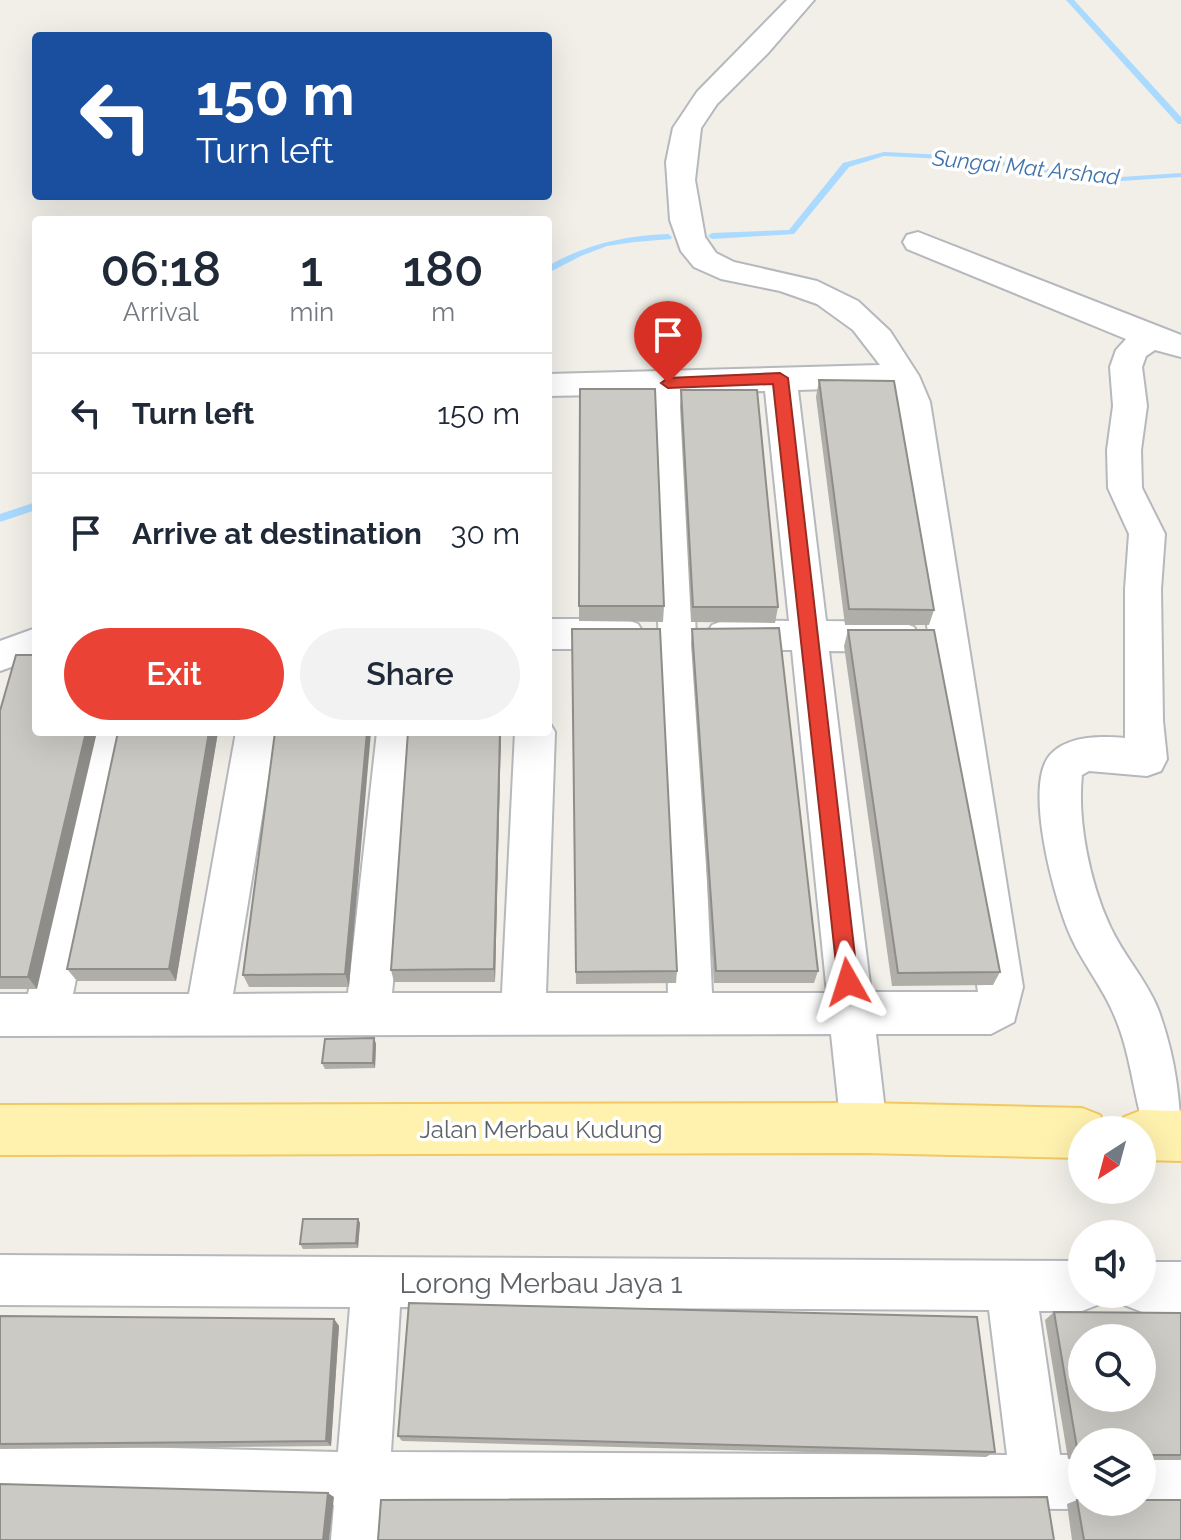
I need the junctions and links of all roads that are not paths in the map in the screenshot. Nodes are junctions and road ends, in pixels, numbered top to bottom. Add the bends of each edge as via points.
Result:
1 (801, 0) edge
2 (918, 242) dead end
3 (1165, 342) edge
4 (903, 376) junction
5 (780, 378) junction
6 (668, 383) junction
7 (552, 385) edge
8 (552, 634) edge
9 (679, 634) junction
10 (811, 635) junction
11 (949, 637) junction
12 (32, 644) edge
13 (0, 656) edge
14 (105, 736) edge
15 (255, 736) edge
16 (397, 736) edge
17 (535, 736) edge
18 (691, 1013) junction
19 (852, 1013) junction
20 (368, 1014) junction
21 (523, 1014) junction
22 (0, 1015) edge
23 (46, 1015) junction
24 (207, 1015) junction
25 (864, 1128) junction
26 (0, 1130) edge
27 (1068, 1133) edge
28 (1164, 1135) edge
29 (0, 1280) edge
30 (377, 1282) junction
31 (1011, 1286) junction
32 (1068, 1286) edge
33 (1156, 1287) edge
34 (1181, 1287) edge
35 (0, 1471) edge
36 (362, 1479) junction
37 (1059, 1482) edge
38 (1156, 1482) edge
39 (1181, 1482) edge
40 (358, 1540) edge

1 - 4 street via 699,108 685,133 681,172 694,251 717,267 815,289 876,332
2 - 3 street
3 - 28 street via 1132,350 1126,367 1130,406 1125,488 1147,534 1147,759 1103,753 1068,761 1059,801 1090,932 1136,1011
4 - 5 street
4 - 11 street via 913,402
5 - 6 street
5 - 10 street
6 - 7 street
6 - 9 street
8 - 9 street
9 - 10 street
9 - 18 street
10 - 11 street
10 - 19 street
11 - 19 street via 1001,987 998,1007 991,1013
12 - 13 street
14 - 23 street
15 - 24 street
16 - 20 street
17 - 21 street
18 - 19 street
18 - 21 street
19 - 25 street
20 - 21 street
20 - 24 street
22 - 23 street
23 - 24 street
25 - 26 main road, Jalan Merbau Kudung
25 - 27 main road, Jalan Merbau Kudung
29 - 30 street, Lorong Merbau Jaya 1
30 - 31 street, Lorong Merbau Jaya 1
30 - 36 street
31 - 32 street, Lorong Merbau Jaya 1
31 - 37 street
33 - 34 street
35 - 36 street
36 - 37 street
36 - 40 street
38 - 39 street

